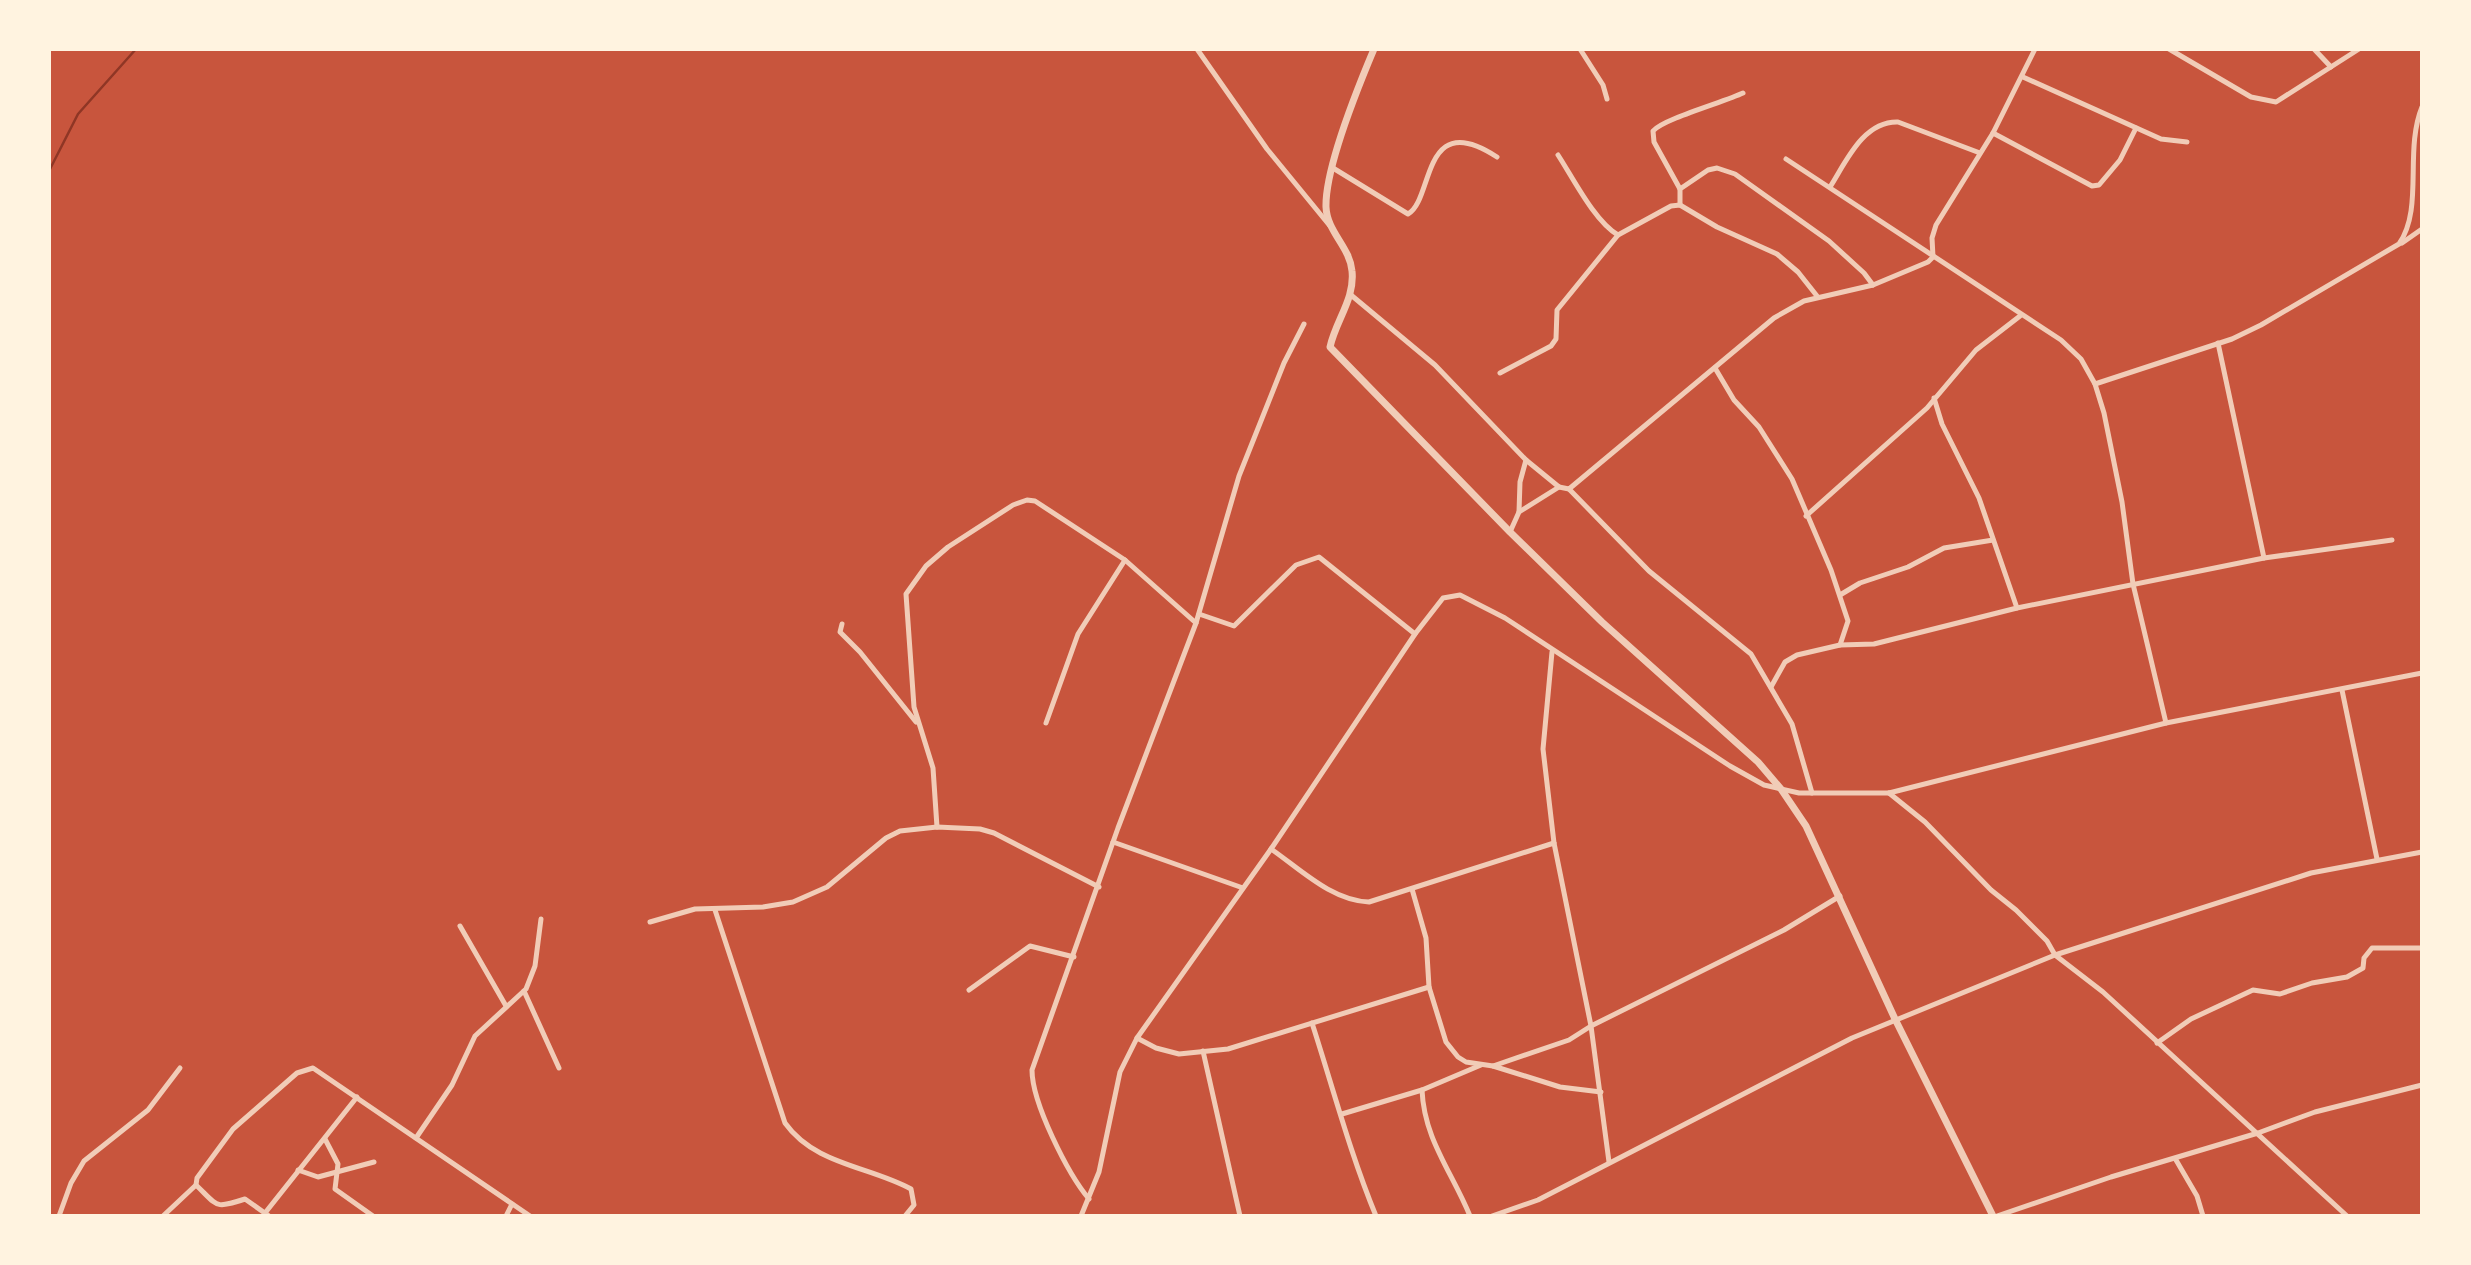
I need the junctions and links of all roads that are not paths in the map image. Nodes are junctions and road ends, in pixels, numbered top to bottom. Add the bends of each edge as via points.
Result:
1 (1197, 49) edge
2 (1374, 49) edge
3 (1580, 49) edge
4 (2035, 49) edge
5 (2169, 49) edge
6 (2184, 49) edge
7 (2314, 49) edge
8 (2359, 49) edge
9 (2178, 53) junction
10 (2332, 67) junction
11 (2023, 77) junction
12 (1743, 93) dead end
13 (1606, 99) dead end
14 (2422, 107) edge
15 (2136, 128) junction
16 (1993, 133) junction
17 (2187, 142) dead end
18 (1980, 153) junction
19 (1558, 155) dead end
20 (1497, 157) dead end
21 (1786, 159) dead end
22 (1333, 168) junction
23 (1830, 187) junction
24 (1680, 189) junction
25 (1680, 205) junction
26 (1330, 226) junction
27 (2422, 229) edge
28 (1618, 235) junction
29 (2399, 244) junction
30 (1933, 257) junction
31 (1873, 285) junction
32 (1351, 295) junction
33 (1817, 296) junction
34 (2020, 316) junction
35 (1304, 324) dead end
36 (2218, 344) junction
37 (1715, 368) junction
38 (1500, 373) dead end
39 (2095, 384) junction
40 (1934, 398) junction
41 (1527, 460) junction
42 (1559, 488) junction
43 (1569, 489) junction
44 (1519, 512) junction
45 (1806, 516) junction
46 (1510, 532) junction
47 (1993, 540) junction
48 (2392, 540) dead end
49 (2264, 558) junction
50 (1125, 560) junction
51 (2133, 584) junction
52 (1840, 595) junction
53 (2017, 608) junction
54 (1199, 614) junction
55 (1196, 623) junction
56 (842, 624) dead end
57 (1415, 635) junction
58 (1840, 645) junction
59 (1552, 652) junction
60 (2422, 673) edge
61 (1771, 687) junction
62 (2342, 691) junction
63 (1046, 723) dead end
64 (2166, 723) junction
65 (917, 724) junction
66 (1781, 789) junction
67 (1812, 793) junction
68 (1889, 793) junction
69 (937, 827) junction
70 (1113, 842) junction
71 (1554, 843) junction
72 (1271, 849) junction
73 (2422, 852) edge
74 (2377, 859) junction
75 (1099, 887) junction
76 (1243, 888) junction
77 (1412, 889) junction
78 (1840, 896) junction
79 (715, 910) junction
80 (541, 919) dead end
81 (650, 922) dead end
82 (460, 926) dead end
83 (2422, 948) edge
84 (2055, 955) junction
85 (1074, 957) junction
86 (1429, 987) junction
87 (970, 990) dead end
88 (524, 991) junction
89 (506, 1006) junction
90 (1895, 1019) junction
91 (1312, 1023) junction
92 (1591, 1026) junction
93 (1137, 1038) junction
94 (2157, 1042) junction
95 (1203, 1051) junction
96 (1481, 1065) junction
97 (1493, 1066) junction
98 (180, 1068) dead end
99 (559, 1068) dead end
100 (2422, 1085) edge
101 (1422, 1090) junction
102 (1601, 1092) junction
103 (357, 1097) junction
104 (1342, 1114) junction
105 (2258, 1133) junction
106 (416, 1138) junction
107 (325, 1139) junction
108 (2176, 1160) junction
109 (374, 1162) dead end
110 (1609, 1162) junction
111 (299, 1170) junction
112 (337, 1173) junction
113 (196, 1185) junction
114 (1089, 1199) junction
115 (512, 1204) junction
116 (1515, 1213) edge
117 (267, 1214) edge
118 (59, 1216) edge
119 (163, 1216) edge
120 (373, 1216) edge
121 (506, 1216) edge
122 (530, 1216) edge
123 (905, 1216) edge
124 (1081, 1216) edge
125 (1240, 1216) edge
126 (1376, 1216) edge
127 (1470, 1216) edge
128 (1492, 1216) edge
129 (1995, 1216) edge
130 (2203, 1216) edge
131 (2347, 1216) edge

1 - 26 street via 1267,149
2 - 22 street
3 - 13 street via 1603,85
4 - 11 street
5 - 9 street
6 - 9 street
7 - 10 street
8 - 10 street
9 - 10 street via 2251,97 2276,102
11 - 15 street
11 - 16 street
12 - 24 street via 1671,119 1653,131 1654,142
14 - 29 street via 2414,139 2410,229
15 - 16 street via 2120,160 2099,186
15 - 17 street via 2161,139
16 - 18 street
18 - 23 street via 1898,122 1886,122 1859,141
18 - 30 street via 1936,225
19 - 28 street via 1598,215
20 - 22 street via 1480,145 1461,143 1441,152 1408,214
21 - 23 street
22 - 26 street via 1326,195
23 - 30 street
24 - 25 street
24 - 31 street via 1708,170 1735,174 1829,241
25 - 28 street
25 - 33 street via 1777,254
26 - 32 street via 1352,269
27 - 29 street
28 - 38 street via 1557,310 1556,339 1551,346
29 - 36 street via 2261,325
30 - 31 street via 1918,268
30 - 34 street
31 - 33 street
32 - 41 street via 1435,365
32 - 46 street via 1331,349
33 - 37 street via 1774,318
34 - 39 street via 2068,346
34 - 40 street via 1976,350
35 - 54 street via 1239,475
36 - 39 street
36 - 49 street
37 - 43 street
37 - 45 street via 1792,479
39 - 51 street via 2122,502
40 - 45 street
40 - 47 street
41 - 42 street
41 - 44 street via 1520,482
42 - 43 street
42 - 44 street
43 - 61 street via 1649,571 1751,654
44 - 46 street
45 - 52 street
46 - 66 street via 1758,762
47 - 52 street via 1944,548
47 - 53 street
48 - 49 street
49 - 51 street
50 - 55 street
50 - 63 street via 1078,634
50 - 65 street via 1030,500 1013,505 948,547 926,566 906,595
51 - 53 street
51 - 64 street
52 - 58 street via 1848,621
53 - 58 street via 1874,644
54 - 55 street
54 - 57 street via 1234,626 1296,565 1318,557
55 - 70 street
56 - 65 street via 840,632
57 - 59 street via 1443,598 1460,595 1505,618
57 - 72 street
58 - 61 street via 1785,662
59 - 66 street via 1730,766
59 - 71 street via 1543,749
60 - 62 street
61 - 67 street via 1792,724
62 - 64 street
62 - 74 street
64 - 68 street
65 - 69 street via 933,768
66 - 67 street
66 - 78 street via 1806,826
67 - 68 street
68 - 84 street via 2016,910
69 - 75 street via 994,833
69 - 79 street via 894,833 827,887 793,902
70 - 75 street
70 - 76 street
71 - 77 street
71 - 92 street
72 - 76 street
72 - 77 street via 1325,888 1354,902
73 - 74 street
74 - 84 street via 2311,873
75 - 85 street
76 - 93 street
77 - 86 street via 1426,938
78 - 90 street
78 - 92 street via 1784,930
79 - 81 street via 695,909
79 - 123 street via 785,1123 836,1162 911,1189 914,1205
80 - 88 street via 535,966
82 - 89 street
83 - 94 street via 2372,948 2363,968 2347,977 2280,994 2253,990 2191,1019
84 - 90 street
84 - 94 street
85 - 87 street via 1030,946
85 - 114 street via 1032,1075 1055,1140 1074,1181
86 - 91 street
86 - 96 street via 1451,1051 1466,1062
88 - 89 street
88 - 99 street
89 - 106 street via 475,1036 452,1085
90 - 110 street
90 - 129 street
91 - 95 street via 1227,1049
91 - 104 street
92 - 97 street via 1569,1040
92 - 102 street
93 - 95 street via 1179,1054
93 - 114 street via 1120,1072
94 - 105 street
95 - 125 street
96 - 97 street
96 - 101 street
97 - 102 street via 1560,1087
98 - 118 street via 148,1110 84,1161
100 - 105 street via 2315,1112
101 - 104 street
101 - 127 street via 1423,1116
102 - 110 street
103 - 106 street
103 - 107 street
103 - 113 street via 308,1068 297,1073 233,1129 208,1159
104 - 126 street via 1354,1163
105 - 108 street
105 - 131 street
106 - 115 street
107 - 111 street
107 - 112 street via 337,1161
108 - 129 street
108 - 130 street
109 - 112 street
110 - 116 street
111 - 112 street via 318,1177
111 - 117 street
112 - 120 street via 336,1190
113 - 117 street via 223,1207 245,1199
113 - 119 street
114 - 124 street
115 - 121 street
115 - 122 street
116 - 128 street

